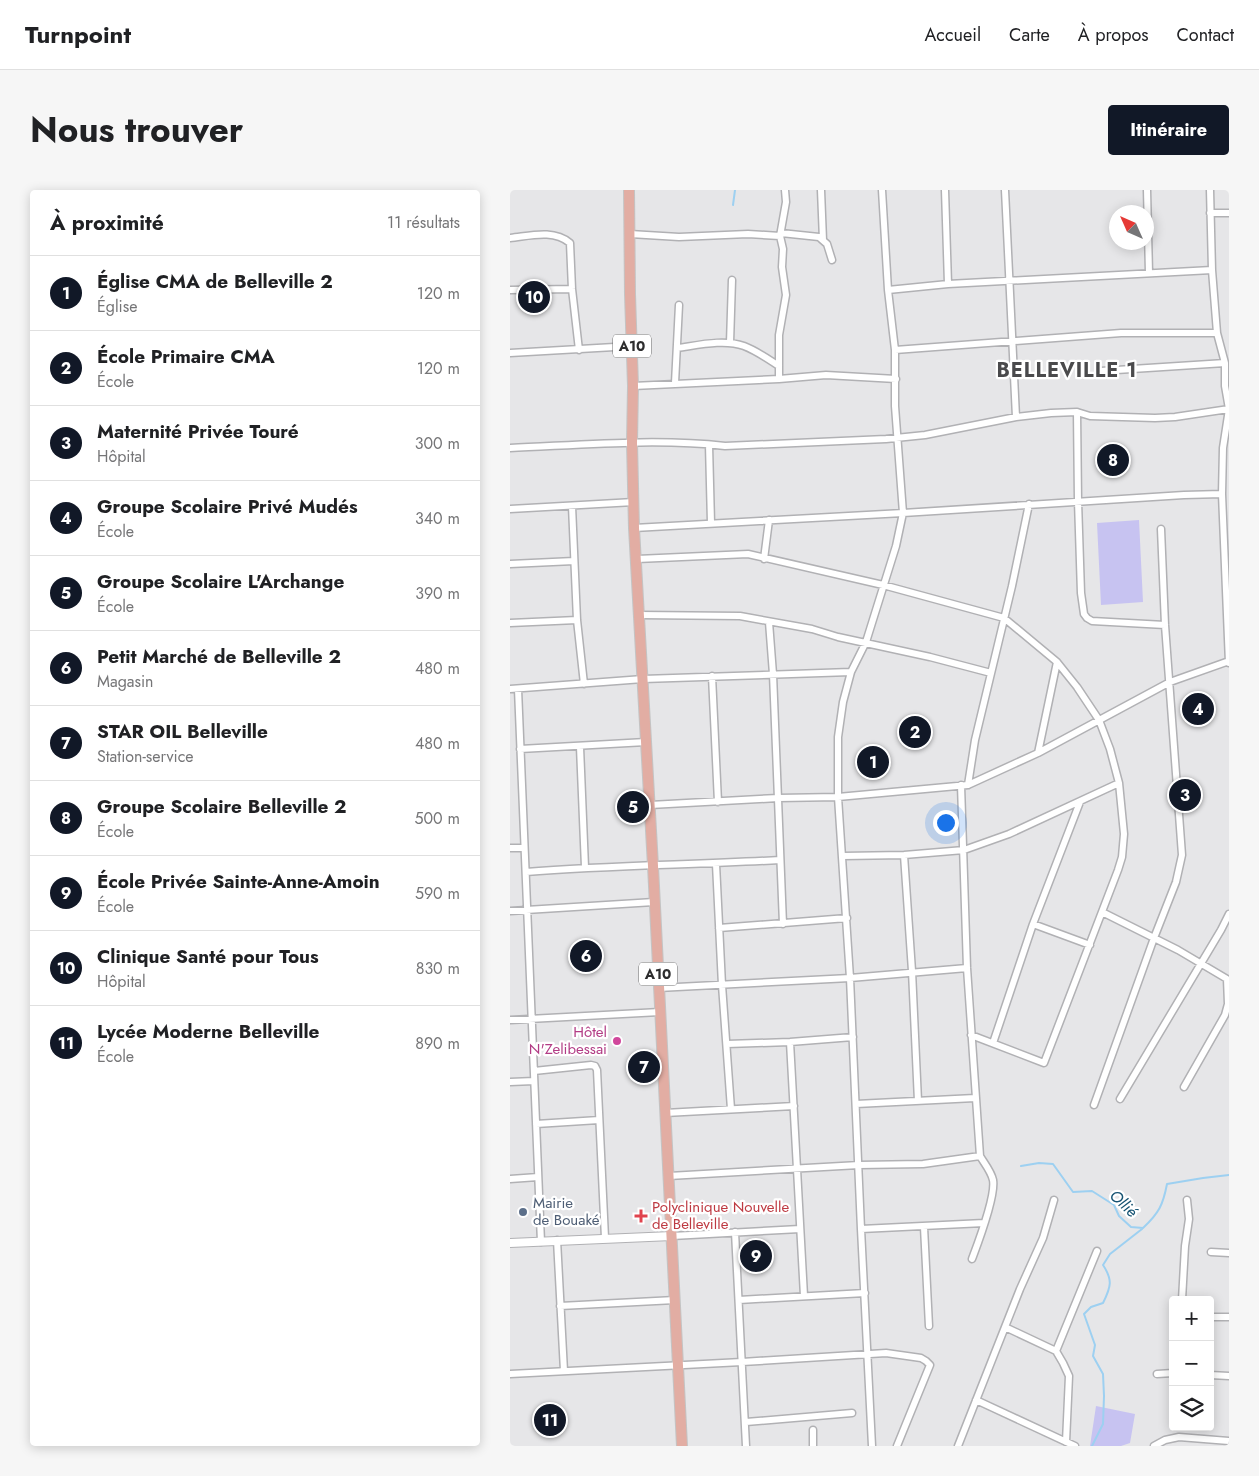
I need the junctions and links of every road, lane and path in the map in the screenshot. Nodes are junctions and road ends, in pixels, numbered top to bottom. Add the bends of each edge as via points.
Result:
1 (629, 190) edge
2 (785, 190) edge
3 (821, 190) edge
4 (882, 190) edge
5 (945, 190) edge
6 (1005, 190) edge
7 (1146, 190) edge
8 (1210, 190) edge
9 (1210, 213) junction
10 (1229, 213) edge
11 (630, 234) junction
12 (780, 235) junction
13 (510, 238) edge
14 (823, 240) junction
15 (832, 260) dead end
16 (1212, 270) junction
17 (1149, 273) junction
18 (732, 280) dead end
19 (1009, 280) junction
20 (948, 284) junction
21 (572, 289) junction
22 (510, 290) edge
23 (888, 290) junction
24 (679, 304) dead end
25 (1217, 332) junction
26 (1012, 342) junction
27 (730, 343) junction
28 (632, 346) junction
29 (678, 348) junction
30 (579, 350) junction
31 (895, 350) junction
32 (510, 353) edge
33 (1225, 363) junction
34 (779, 366) junction
35 (1101, 372) dead end
36 (779, 379) junction
37 (896, 379) junction
38 (675, 383) junction
39 (1227, 385) edge
40 (634, 386) junction
41 (1229, 409) edge
42 (1077, 412) junction
43 (1016, 417) junction
44 (896, 438) junction
45 (632, 443) junction
46 (709, 444) junction
47 (510, 448) edge
48 (1225, 499) edge
49 (634, 502) junction
50 (1078, 502) junction
51 (1029, 504) junction
52 (572, 506) junction
53 (510, 509) edge
54 (903, 513) junction
55 (769, 520) junction
56 (711, 523) junction
57 (634, 528) junction
58 (1161, 529) dead end
59 (636, 559) junction
60 (764, 559) junction
61 (574, 561) junction
62 (510, 564) edge
63 (883, 585) junction
64 (639, 616) junction
65 (1004, 618) junction
66 (577, 620) junction
67 (769, 622) junction
68 (510, 623) edge
69 (1165, 625) junction
70 (866, 642) junction
71 (1057, 662) junction
72 (1229, 662) edge
73 (851, 672) junction
74 (991, 673) junction
75 (773, 674) junction
76 (712, 676) junction
77 (643, 679) junction
78 (1170, 682) junction
79 (584, 684) junction
80 (510, 689) edge
81 (518, 689) junction
82 (1099, 720) junction
83 (646, 742) junction
84 (580, 747) junction
85 (520, 749) junction
86 (1038, 753) junction
87 (1119, 783) junction
88 (964, 785) junction
89 (838, 797) junction
90 (778, 798) junction
91 (718, 802) junction
92 (1080, 802) junction
93 (650, 805) junction
94 (510, 848) edge
95 (524, 848) junction
96 (964, 850) junction
97 (904, 855) junction
98 (843, 856) junction
99 (780, 860) junction
100 (716, 864) junction
101 (653, 866) junction
102 (585, 867) junction
103 (526, 872) junction
104 (654, 902) junction
105 (526, 910) junction
106 (510, 911) edge
107 (1102, 912) junction
108 (1229, 914) edge
109 (847, 918) junction
110 (783, 924) junction
111 (1033, 924) junction
112 (719, 928) junction
113 (1229, 929) edge
114 (1221, 930) junction
115 (1154, 938) junction
116 (1090, 945) junction
117 (1201, 963) junction
118 (967, 968) junction
119 (912, 972) junction
120 (850, 978) junction
121 (722, 985) junction
122 (658, 988) junction
123 (660, 1012) junction
124 (510, 1020) edge
125 (531, 1020) junction
126 (971, 1035) junction
127 (853, 1037) junction
128 (790, 1042) junction
129 (993, 1043) junction
130 (727, 1044) junction
131 (534, 1071) junction
132 (534, 1080) junction
133 (510, 1082) edge
134 (1184, 1087) dead end
135 (975, 1098) junction
136 (1120, 1099) dead end
137 (918, 1101) junction
138 (856, 1104) junction
139 (1094, 1105) dead end
140 (794, 1106) junction
141 (731, 1109) junction
142 (665, 1113) junction
143 (599, 1120) junction
144 (536, 1124) junction
145 (980, 1156) junction
146 (859, 1165) junction
147 (797, 1168) junction
148 (669, 1176) junction
149 (538, 1177) junction
150 (510, 1179) edge
151 (1054, 1200) dead end
152 (1187, 1200) dead end
153 (984, 1223) junction
154 (924, 1227) junction
155 (800, 1229) junction
156 (861, 1229) junction
157 (735, 1232) junction
158 (672, 1236) junction
159 (605, 1238) junction
160 (557, 1240) junction
161 (541, 1242) junction
162 (510, 1243) edge
163 (1096, 1251) dead end
164 (1211, 1252) dead end
165 (1229, 1252) edge
166 (972, 1259) dead end
167 (865, 1293) junction
168 (804, 1296) junction
169 (1182, 1296) edge
170 (675, 1300) junction
171 (738, 1300) junction
172 (560, 1306) junction
173 (1214, 1317) edge
174 (1229, 1317) edge
175 (929, 1326) dead end
176 (1005, 1326) junction
177 (1056, 1351) junction
178 (868, 1356) junction
179 (742, 1362) junction
180 (678, 1365) junction
181 (564, 1371) junction
182 (1169, 1373) edge
183 (510, 1374) edge
184 (1157, 1374) dead end
185 (1214, 1375) edge
186 (1229, 1376) edge
187 (976, 1400) junction
188 (852, 1413) dead end
189 (746, 1422) junction
190 (813, 1430) dead end
191 (1180, 1431) edge
192 (1179, 1436) junction
193 (1229, 1441) edge
194 (1066, 1442) junction
195 (682, 1446) edge
196 (746, 1446) edge
197 (813, 1446) edge
198 (872, 1446) edge
199 (897, 1446) edge
200 (958, 1446) edge
201 (1074, 1446) edge
202 (1154, 1446) edge

1 - 11 main road, A10
2 - 12 street
3 - 14 street
4 - 23 street
5 - 20 street
6 - 19 street
7 - 17 street
8 - 9 street
9 - 10 street
9 - 16 street
11 - 12 street via 678,237
11 - 28 main road, A10
12 - 14 street via 819,237
12 - 34 street via 786,295 779,335
13 - 21 street via 554,234 563,237 570,243
14 - 15 street
16 - 17 street
16 - 25 street
17 - 19 street
18 - 27 street
19 - 20 street
19 - 26 street
20 - 23 street
21 - 22 street
21 - 30 street
23 - 31 street
24 - 29 street
25 - 26 street via 1120,333
25 - 33 street
26 - 31 street
26 - 43 street
27 - 29 street
27 - 34 street via 755,351
28 - 30 street
28 - 40 main road, A10
29 - 38 street
30 - 32 street
31 - 37 street
33 - 35 street
33 - 39 street
34 - 36 street
36 - 37 street via 837,374
36 - 38 street
37 - 44 street
38 - 40 street
39 - 41 street
40 - 45 main road, A10
41 - 42 street via 1155,418 1090,416
41 - 48 street via 1223,448
42 - 43 street
42 - 50 street
43 - 44 street
44 - 46 street via 745,446
44 - 54 street
45 - 46 street
45 - 47 street
45 - 49 main road, A10
46 - 56 street
48 - 50 street via 1184,495
48 - 72 street
49 - 52 street
49 - 57 main road, A10
50 - 51 street
50 - 69 street via 1081,593 1087,618 1092,621
51 - 54 street
51 - 65 street
52 - 53 street
52 - 61 street
54 - 55 street
54 - 63 street
55 - 56 street
55 - 60 street
56 - 57 street
57 - 59 main road, A10
58 - 69 street
59 - 60 street via 748,554
59 - 64 main road, A10
60 - 63 street
61 - 62 street
61 - 66 street
63 - 65 street
63 - 70 street
64 - 67 street via 740,616
64 - 77 main road, A10
65 - 71 street
65 - 74 street
66 - 68 street
66 - 79 street
67 - 70 street
67 - 75 street
69 - 78 street
70 - 73 street
70 - 74 street
71 - 82 street
71 - 86 street
72 - 78 street
73 - 75 street
73 - 89 street via 838,737
74 - 88 street
75 - 76 street
75 - 90 street
76 - 77 street
76 - 91 street
77 - 79 street
77 - 83 main road, A10
78 - 82 street
78 - 115 street via 1182,855 1176,882
79 - 81 street
80 - 81 street
81 - 85 street
82 - 86 street
82 - 87 street
83 - 84 street
83 - 93 main road, A10
84 - 85 street
84 - 102 street
85 - 95 street
86 - 88 street
87 - 92 street
87 - 107 street via 1124,834 1122,857
88 - 89 street
88 - 96 street
89 - 90 street
89 - 98 street
90 - 91 street
90 - 99 street
91 - 93 street
92 - 96 street
92 - 111 street
93 - 101 main road, A10
94 - 95 street
95 - 103 street
96 - 97 street
96 - 118 street
97 - 98 street
97 - 119 street
98 - 109 street
99 - 100 street
99 - 110 street
100 - 101 street
100 - 112 street
101 - 102 street
101 - 104 main road, A10
102 - 103 street
103 - 105 street
104 - 105 street
104 - 122 main road, A10
105 - 106 street
105 - 125 street
107 - 115 street
107 - 116 street
108 - 114 street
109 - 110 street
109 - 120 street
110 - 112 street
111 - 116 street
111 - 129 street
112 - 121 street
113 - 114 street
114 - 117 street
115 - 117 street
115 - 139 street
116 - 129 street via 1044,1063
117 - 134 street via 1227,979 1228,1004 1225,1015
117 - 136 street
118 - 119 street
118 - 126 street
119 - 120 street
119 - 137 street
120 - 121 street
120 - 127 street
121 - 122 street
121 - 130 street
122 - 123 main road, A10
123 - 125 street
123 - 142 main road, A10
124 - 125 street
125 - 131 street
126 - 129 street
126 - 135 street
127 - 128 street
127 - 138 street
128 - 130 street
128 - 140 street
130 - 141 street
131 - 132 street
131 - 143 street via 595,1066
132 - 133 street
132 - 144 street
135 - 137 street
135 - 145 street
137 - 138 street
138 - 146 street
140 - 141 street
140 - 147 street
141 - 142 street
142 - 148 main road, A10
143 - 144 street
143 - 159 street
144 - 149 street
145 - 146 street via 923,1164
145 - 153 street via 993,1181
146 - 147 street
146 - 156 street
147 - 148 street
147 - 155 street
148 - 158 main road, A10
149 - 150 street
149 - 161 street
151 - 176 street via 1044,1238
152 - 169 street via 1189,1219
153 - 154 street
153 - 166 street
154 - 156 street
154 - 175 street
155 - 157 street
155 - 168 street
156 - 167 street
157 - 158 street
157 - 171 street
158 - 159 street
158 - 170 main road, A10
159 - 160 street
160 - 161 street
160 - 172 street
161 - 162 street
163 - 177 street
164 - 165 street
167 - 168 street
167 - 178 street
168 - 171 street
170 - 172 street
170 - 180 main road, A10
171 - 179 street
172 - 181 street
173 - 174 street
176 - 177 street
176 - 187 street
177 - 194 street via 1069,1376
178 - 179 street
178 - 198 street
178 - 199 street via 898,1354 920,1358 930,1365
179 - 180 street
179 - 189 street
180 - 181 street
180 - 195 main road, A10
181 - 183 street
182 - 184 street
185 - 186 street
187 - 194 street
187 - 200 street
188 - 189 street
189 - 196 street
190 - 197 street
191 - 192 street
192 - 193 street
192 - 202 street
194 - 201 street

